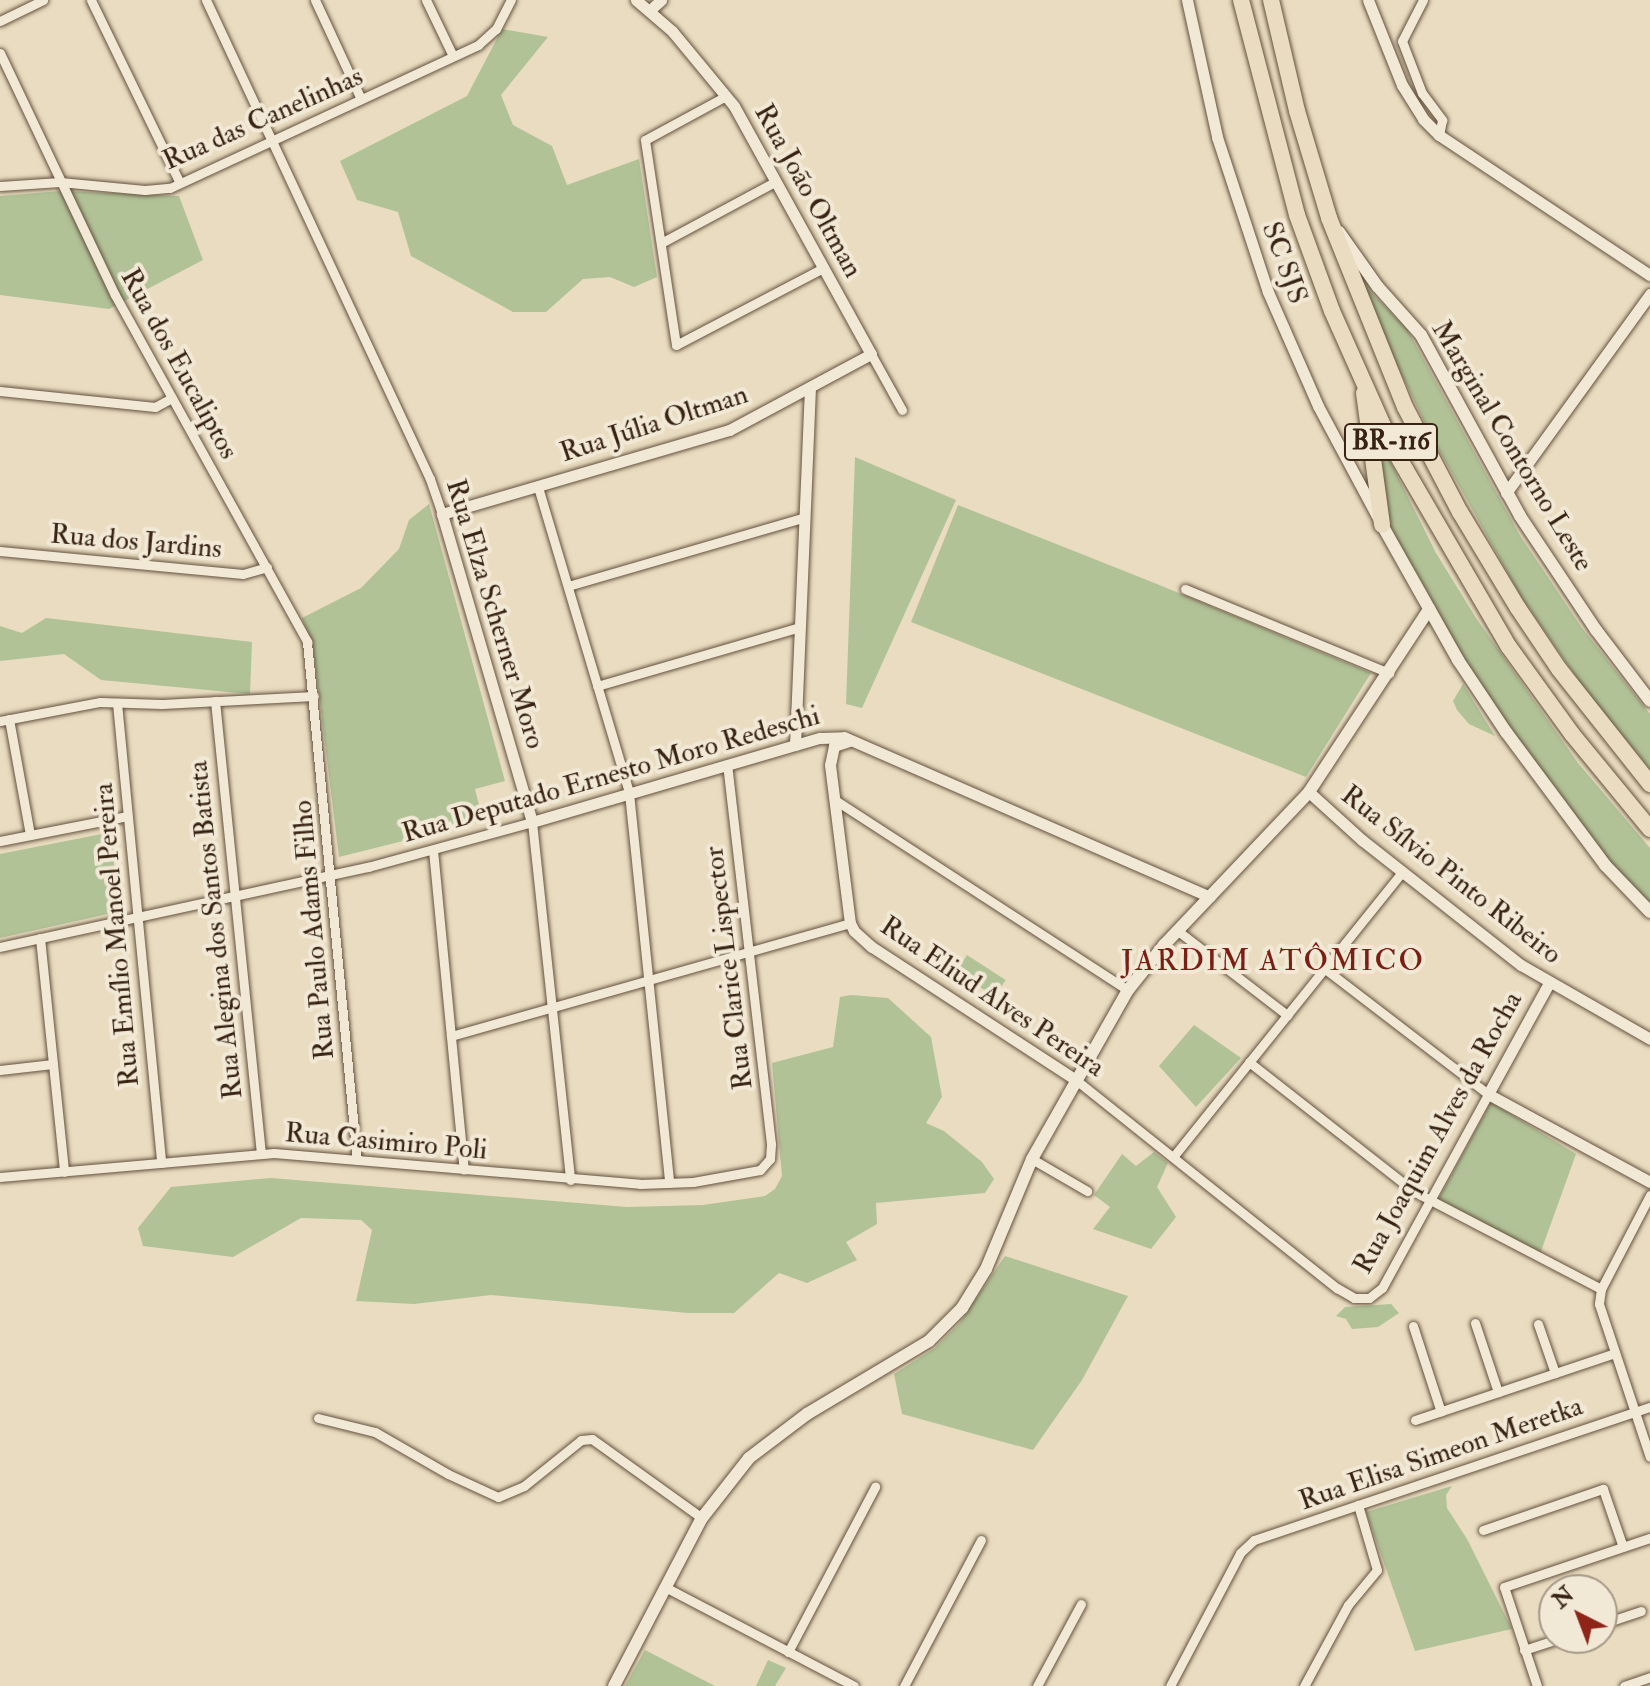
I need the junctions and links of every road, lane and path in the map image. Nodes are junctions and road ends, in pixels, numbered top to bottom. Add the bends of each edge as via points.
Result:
1 (43, 0) edge
2 (91, 0) edge
3 (206, 0) edge
4 (315, 0) edge
5 (426, 0) edge
6 (511, 0) edge
7 (636, 0) edge
8 (661, 0) edge
9 (1187, 0) edge
10 (1241, 0) edge
11 (1271, 0) edge
12 (1368, 0) edge
13 (1423, 0) edge
14 (650, 10) junction
15 (0, 21) edge
16 (0, 53) edge
17 (453, 56) junction
18 (726, 96) junction
19 (361, 99) junction
20 (1439, 135) junction
21 (272, 140) junction
22 (60, 182) junction
23 (775, 182) junction
24 (180, 183) junction
25 (0, 186) edge
26 (1329, 218) junction
27 (661, 243) junction
28 (823, 268) junction
29 (1650, 275) edge
30 (1650, 294) edge
31 (871, 354) junction
32 (1362, 376) junction
33 (810, 389) junction
34 (0, 391) edge
35 (172, 398) junction
36 (902, 410) dead end
37 (538, 487) junction
38 (1506, 493) junction
39 (442, 514) junction
40 (805, 517) junction
41 (1382, 525) junction
42 (0, 551) edge
43 (267, 567) junction
44 (568, 586) junction
45 (1185, 589) dead end
46 (1429, 609) junction
47 (800, 627) junction
48 (1389, 673) junction
49 (597, 686) junction
50 (314, 696) junction
51 (215, 701) junction
52 (1650, 701) edge
53 (117, 703) junction
54 (4, 720) edge
55 (857, 741) junction
56 (795, 745) junction
57 (727, 765) junction
58 (830, 765) junction
59 (1650, 784) edge
60 (1309, 792) junction
61 (629, 793) junction
62 (835, 800) junction
63 (128, 816) junction
64 (532, 822) junction
65 (1650, 829) edge
66 (30, 835) junction
67 (0, 841) edge
68 (433, 850) junction
69 (1402, 872) junction
70 (331, 875) junction
71 (235, 896) junction
72 (1210, 897) junction
73 (1650, 912) edge
74 (137, 917) junction
75 (850, 923) junction
76 (1178, 931) junction
77 (40, 938) junction
78 (0, 947) edge
79 (749, 952) junction
80 (1324, 968) junction
81 (649, 980) junction
82 (1549, 983) junction
83 (1128, 990) junction
84 (552, 1007) junction
85 (1287, 1015) junction
86 (451, 1036) junction
87 (1650, 1039) edge
88 (1249, 1062) junction
89 (53, 1064) junction
90 (0, 1070) edge
91 (1076, 1080) junction
92 (1488, 1094) junction
93 (261, 1154) junction
94 (1173, 1157) junction
95 (1032, 1159) junction
96 (357, 1160) junction
97 (161, 1163) junction
98 (765, 1165) joint
99 (464, 1170) junction
100 (64, 1172) junction
101 (0, 1177) edge
102 (570, 1180) junction
103 (1650, 1182) edge
104 (669, 1183) junction
105 (1087, 1191) dead end
106 (1650, 1195) edge
107 (1430, 1201) junction
108 (1601, 1289) junction
109 (1362, 1299) joint
110 (1475, 1323) dead end
111 (1538, 1324) dead end
112 (1413, 1326) dead end
113 (1615, 1353) junction
114 (1555, 1373) junction
115 (1498, 1392) junction
116 (1650, 1407) edge
117 (1441, 1412) junction
118 (1635, 1412) junction
119 (318, 1418) dead end
120 (1415, 1420) dead end
121 (1650, 1457) edge
122 (875, 1487) dead end
123 (1358, 1505) junction
124 (702, 1518) junction
125 (1483, 1530) dead end
126 (1650, 1538) edge
127 (981, 1540) dead end
128 (1623, 1547) junction
129 (665, 1587) junction
130 (1081, 1604) dead end
131 (1641, 1611) dead end
132 (1618, 1619) edge
133 (1538, 1645) edge
134 (1524, 1650) junction
135 (788, 1652) junction
136 (1650, 1677) edge
137 (614, 1686) edge
138 (854, 1686) edge
139 (904, 1686) edge
140 (1037, 1686) edge
141 (1170, 1686) edge
142 (1304, 1686) edge
143 (1537, 1686) edge
144 (1624, 1686) edge

1 - 15 street
2 - 24 street
3 - 21 street, Rua Elza Scherner Moro
4 - 19 street
5 - 17 street
6 - 17 street, Rua das Canelinhas via 489,37
7 - 14 street, Rua João Oltman
8 - 14 street
9 - 41 street, SC SJS via 1217,137 1268,292 1318,406
10 - 32 highway, BR-116 via 1297,215
11 - 26 highway, BR-116
12 - 20 street via 1402,85
13 - 20 street via 1402,41 1422,93 1442,120
14 - 18 street, Rua João Oltman
16 - 22 street, Rua dos Eucaliptos
17 - 19 street, Rua das Canelinhas
18 - 23 street, Rua João Oltman
18 - 27 street via 645,140
19 - 21 street, Rua das Canelinhas
20 - 29 street
21 - 24 street, Rua das Canelinhas
21 - 39 street, Rua Elza Scherner Moro
22 - 24 street, Rua das Canelinhas via 145,190
22 - 25 street, Rua das Canelinhas
22 - 35 street, Rua dos Eucaliptos
23 - 27 street
23 - 28 street, Rua João Oltman
26 - 38 main road, Marginal Contorno Leste via 1378,287 1421,335
26 - 59 highway, BR-116 via 1384,359 1460,512 1559,669
27 - 28 street via 676,345
28 - 31 street, Rua João Oltman
30 - 38 street
31 - 33 street, Rua Júlia Oltman
31 - 36 street, Rua João Oltman
32 - 41 highway
32 - 65 highway, BR-116 via 1393,448 1501,634 1572,734
33 - 37 street, Rua Júlia Oltman via 729,430
33 - 40 street
34 - 35 street via 155,407
35 - 43 street, Rua dos Eucaliptos
37 - 39 street, Rua Júlia Oltman
37 - 44 street
38 - 52 main road, Marginal Contorno Leste
39 - 64 street, Rua Elza Scherner Moro
40 - 44 street
40 - 47 street
41 - 46 main road
42 - 43 street, Rua dos Jardins via 243,574
43 - 50 street, Rua dos Eucaliptos via 304,633
44 - 49 street
45 - 48 street
46 - 48 main road
46 - 73 main road via 1506,732 1605,865
47 - 49 street
47 - 56 street
48 - 60 main road
49 - 61 street
50 - 51 street
50 - 70 street, Rua Paulo Adams Filho
51 - 53 street
51 - 71 street, Rua Alegina dos Santos Batista
53 - 54 street
53 - 63 street, Rua Emílio Manoel Pereira
54 - 66 street
55 - 56 street, Rua Deputado Ernesto Moro Redeschi via 831,736
55 - 58 street via 834,746
55 - 72 street, Rua Deputado Ernesto Moro Redeschi
56 - 57 street, Rua Deputado Ernesto Moro Redeschi
56 - 58 street via 815,746
57 - 61 street, Rua Deputado Ernesto Moro Redeschi
57 - 79 street, Rua Clarice Lispector
58 - 62 street
60 - 69 street, Rua Sílvio Pinto Ribeiro
60 - 72 main road
61 - 64 street, Rua Deputado Ernesto Moro Redeschi
61 - 81 street
62 - 75 street
62 - 83 street
63 - 66 street
63 - 74 street, Rua Emílio Manoel Pereira
64 - 68 street, Rua Deputado Ernesto Moro Redeschi
64 - 84 street, Rua Elza Scherner Moro
66 - 67 street
68 - 70 street, Rua Deputado Ernesto Moro Redeschi
68 - 86 street
69 - 80 street
69 - 82 street, Rua Sílvio Pinto Ribeiro
70 - 71 street, Rua Deputado Ernesto Moro Redeschi
70 - 96 street, Rua Paulo Adams Filho
71 - 74 street, Rua Deputado Ernesto Moro Redeschi
71 - 93 street, Rua Alegina dos Santos Batista
72 - 76 main road
74 - 77 street, Rua Deputado Ernesto Moro Redeschi
74 - 97 street, Rua Emílio Manoel Pereira
75 - 79 street, Rua Eliud Alves Pereira
75 - 91 street, Rua Eliud Alves Pereira via 872,947
76 - 83 main road
76 - 85 street
77 - 78 street, Rua Deputado Ernesto Moro Redeschi
77 - 89 street
79 - 81 street, Rua Eliud Alves Pereira
79 - 98 street, Rua Clarice Lispector via 771,1144
80 - 85 street
80 - 92 street
81 - 84 street, Rua Eliud Alves Pereira
81 - 104 street
82 - 87 street, Rua Sílvio Pinto Ribeiro
82 - 92 street, Rua Joaquim Alves da Rocha
83 - 91 main road
84 - 86 street, Rua Eliud Alves Pereira
84 - 102 street, Rua Elza Scherner Moro
85 - 88 street
86 - 99 street
88 - 94 street
88 - 107 street
89 - 90 street
89 - 100 street
91 - 94 street, Rua Eliud Alves Pereira
91 - 95 main road
92 - 103 street
92 - 107 street, Rua Joaquim Alves da Rocha
93 - 96 street, Rua Casimiro Poli
93 - 97 street, Rua Casimiro Poli
94 - 109 street, Rua Eliud Alves Pereira via 1337,1288
95 - 105 street
95 - 124 main road via 980,1282 950,1323 764,1444
96 - 99 street, Rua Casimiro Poli
97 - 100 street, Rua Casimiro Poli
98 - 104 street, Rua Casimiro Poli via 740,1176
99 - 102 street, Rua Casimiro Poli
100 - 101 street, Rua Casimiro Poli
102 - 104 street, Rua Casimiro Poli
106 - 108 street
107 - 108 street
107 - 109 street, Rua Joaquim Alves da Rocha via 1382,1288
108 - 113 street via 1601,1313
110 - 115 street
111 - 114 street
112 - 117 street
113 - 114 street
113 - 118 street
114 - 115 street
115 - 117 street
116 - 118 street, Rua Elisa Simeon Meretka
117 - 120 street
118 - 121 street
118 - 123 street, Rua Elisa Simeon Meretka
119 - 124 street via 375,1432 498,1497 524,1486 581,1440 592,1439
122 - 135 street
123 - 141 street, Rua Elisa Simeon Meretka via 1246,1545
123 - 142 street via 1377,1570 1337,1623
124 - 129 main road
125 - 128 street via 1603,1489
126 - 128 street
127 - 139 street
128 - 134 street via 1504,1587
129 - 135 street
129 - 137 main road
130 - 140 street
131 - 132 street
133 - 134 street
134 - 143 street
135 - 138 street
136 - 144 street

